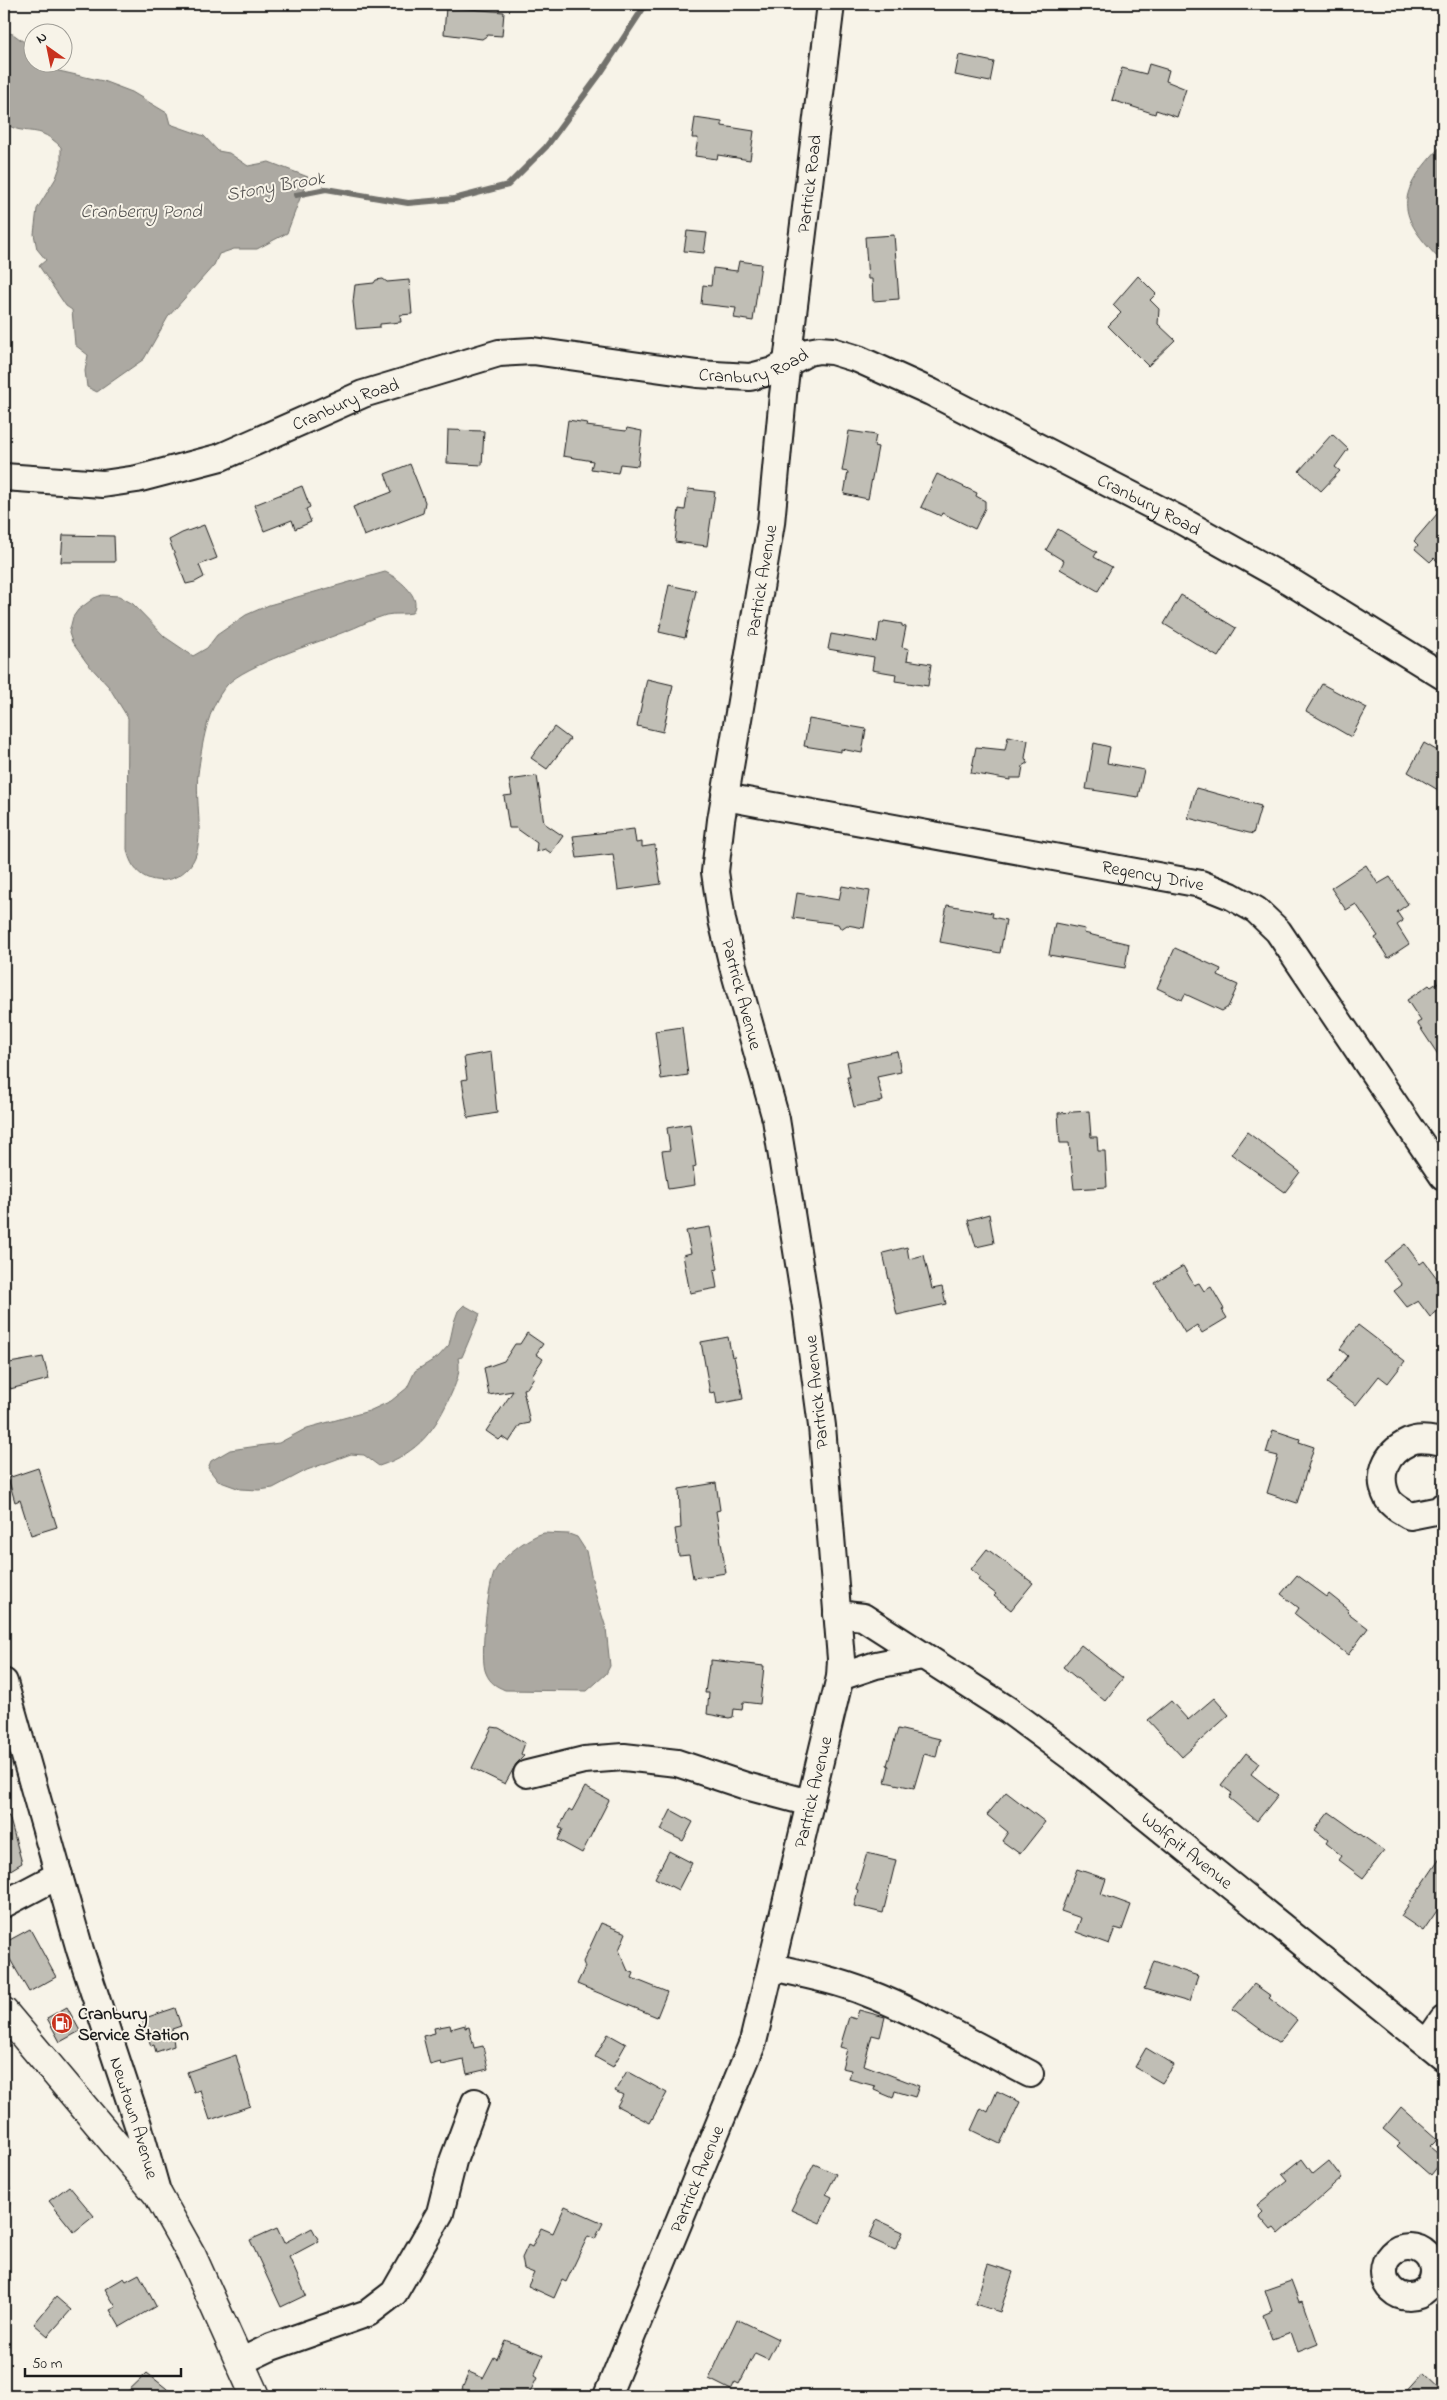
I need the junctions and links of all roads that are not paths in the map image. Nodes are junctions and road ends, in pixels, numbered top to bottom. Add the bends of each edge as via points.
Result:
1 (831, 4) edge
2 (787, 363) junction
3 (4, 477) edge
4 (1440, 668) edge
5 (724, 797) junction
6 (1443, 1176) edge
7 (1443, 1442) edge
8 (1443, 1506) edge
9 (837, 1614) junction
10 (922, 1656) junction
11 (840, 1677) junction
12 (4, 1682) edge
13 (9, 1717) edge
14 (528, 1774) dead end
15 (810, 1803) junction
16 (59, 1875) junction
17 (4, 1904) edge
18 (772, 1968) junction
19 (4, 2012) edge
20 (1443, 2020) edge
21 (1435, 2050) edge
22 (1030, 2074) dead end
23 (475, 2102) dead end
24 (158, 2195) junction
25 (240, 2362) junction
26 (256, 2396) edge
27 (607, 2396) edge

1 - 2 street, Partrick Road
2 - 3 street, Cranbury Road via 773,371 750,377 697,374 533,351 499,353 363,394 221,457 137,479 102,484
2 - 4 street, Cranbury Road via 808,352 832,351 924,388 1220,541
2 - 5 street, Partrick Avenue via 770,533
5 - 6 street, Regency Drive via 1182,880 1231,896 1256,910 1278,932
5 - 9 street, Partrick Avenue via 717,841 717,892 735,975 776,1118 816,1374
7 - 8 street via 1409,1442 1388,1459 1381,1478 1389,1501 1410,1516 1440,1510
9 - 10 street, Wolfpit Avenue via 863,1617
9 - 11 street, Partrick Avenue
10 - 11 street via 876,1665
10 - 21 street, Wolfpit Avenue via 1000,1705 1081,1764
11 - 15 street, Partrick Avenue
12 - 13 street, Newtown Avenue
13 - 16 street, Newtown Avenue
14 - 15 street via 584,1760 633,1758 677,1763
15 - 18 street, Partrick Avenue
16 - 17 street
16 - 24 street, Newtown Avenue
18 - 22 street via 829,1980 890,2002
18 - 27 street, Partrick Avenue via 753,2042
19 - 24 main road
20 - 21 street
23 - 25 street via 453,2161 440,2213 394,2293 368,2313 271,2347
24 - 25 main road, Newtown Avenue via 192,2256
25 - 26 main road, Newtown Avenue

